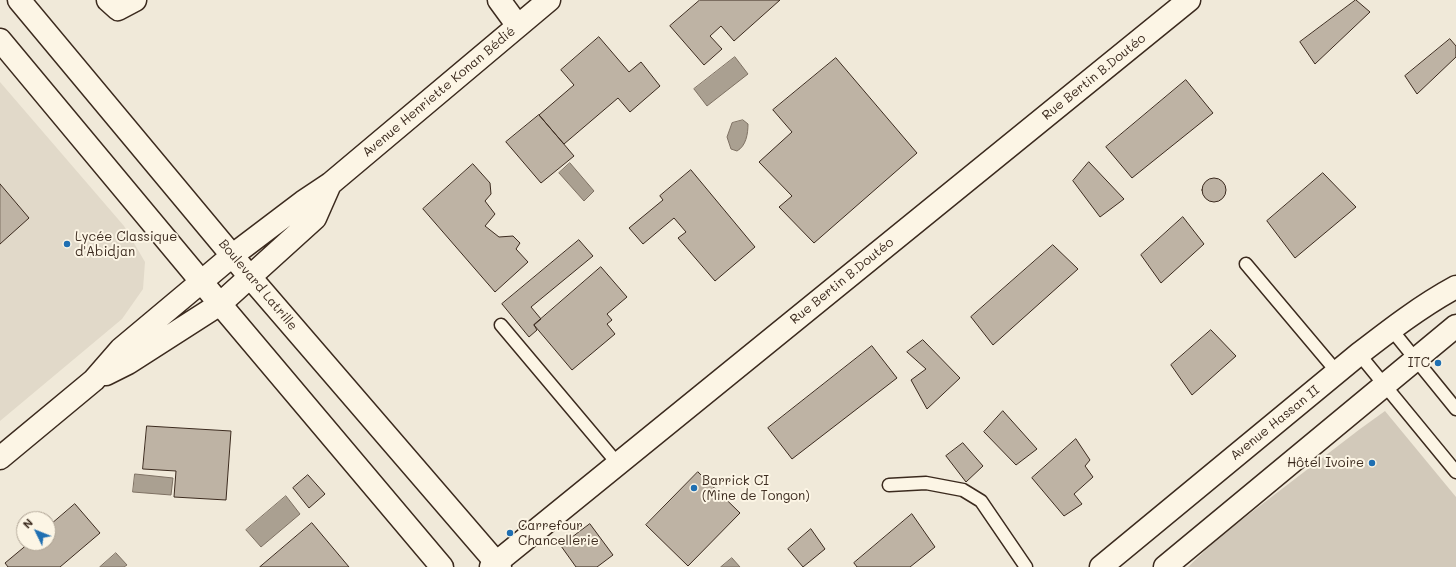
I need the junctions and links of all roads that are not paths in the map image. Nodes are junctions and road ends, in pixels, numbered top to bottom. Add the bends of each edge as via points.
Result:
1 (19, 0) edge
2 (108, 0) edge
3 (135, 0) edge
4 (499, 0) edge
5 (549, 0) edge
6 (1189, 0) edge
7 (518, 26) junction
8 (0, 40) edge
9 (330, 184) junction
10 (233, 255) junction
11 (1246, 264) dead end
12 (250, 277) junction
13 (201, 282) junction
14 (1456, 287) edge
15 (220, 304) junction
16 (501, 325) dead end
17 (1456, 326) edge
18 (1391, 329) junction
19 (1359, 354) junction
20 (1416, 360) junction
21 (1337, 372) junction
22 (94, 380) junction
23 (1385, 386) junction
24 (1456, 409) edge
25 (0, 458) edge
26 (618, 464) junction
27 (1456, 472) edge
28 (889, 485) dead end
29 (496, 566) edge
30 (442, 567) edge
31 (1026, 567) edge
32 (1101, 567) edge
33 (1165, 567) edge

1 - 10 street, Boulevard Latrille
2 - 3 street via 118,8
4 - 7 street
5 - 7 street, Avenue Henriette Konan Bédié
6 - 26 street, Rue Bertin B.Doutéo
7 - 9 street, Avenue Henriette Konan Bédié
8 - 13 street
9 - 10 street, Avenue Henriette Konan Bédié
9 - 12 street, Avenue Henriette Konan Bédié via 315,218
10 - 12 street, Boulevard Latrille
10 - 13 street, Avenue Henriette Konan Bédié
11 - 21 lane
12 - 15 street, Avenue Henriette Konan Bédié
12 - 29 street, Boulevard Latrille
13 - 15 street
13 - 22 street, Avenue Henriette Konan Bédié via 121,349
14 - 18 street, Avenue Hassan II
15 - 22 street, Avenue Henriette Konan Bédié via 128,363
15 - 30 street
16 - 26 lane
17 - 20 street
18 - 19 street, Avenue Hassan II
18 - 20 lane
19 - 21 street, Avenue Hassan II
19 - 23 lane
20 - 23 street
20 - 24 lane
21 - 32 street, Avenue Hassan II
22 - 25 street
23 - 27 lane
23 - 33 street
26 - 29 street, Rue Bertin B.Doutéo
28 - 31 lane via 926,483 963,490 981,502

